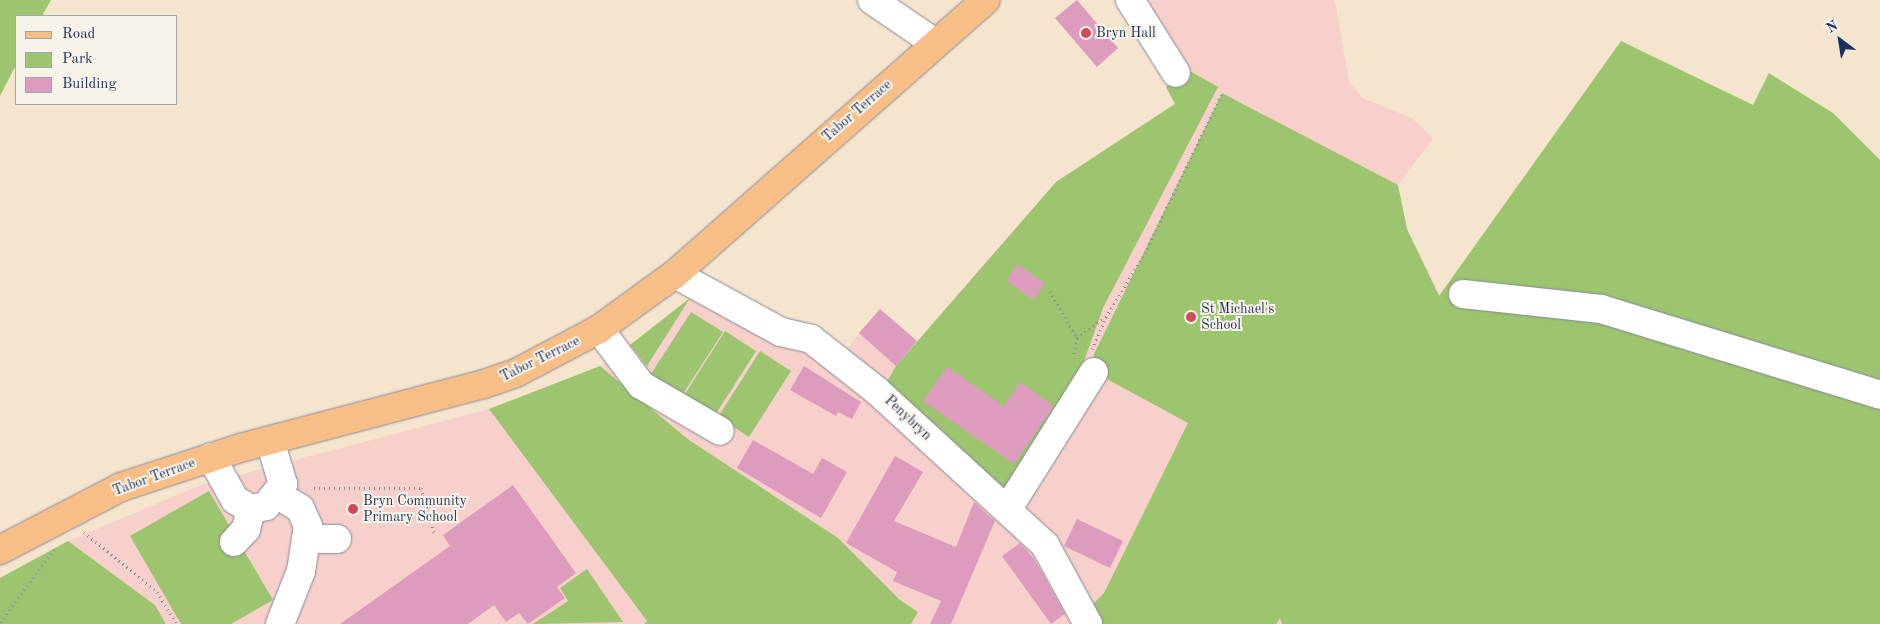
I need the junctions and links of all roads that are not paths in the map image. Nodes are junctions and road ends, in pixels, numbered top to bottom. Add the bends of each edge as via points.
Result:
1 (872, 0) edge
2 (986, 0) edge
3 (1130, 0) edge
4 (935, 43) junction
5 (1176, 73) dead end
6 (675, 274) junction
7 (1463, 294) dead end
8 (600, 329) junction
9 (1094, 372) road end
10 (1880, 395) edge
11 (720, 431) dead end
12 (270, 441) junction
13 (211, 457) junction
14 (278, 495) junction
15 (252, 509) junction
16 (1007, 510) junction
17 (306, 539) junction
18 (337, 539) dead end
19 (234, 542) dead end
20 (0, 550) edge
21 (280, 624) edge
22 (1088, 624) edge

1 - 4 street
2 - 4 main road, Tabor Terrace
3 - 5 street
4 - 6 main road, Tabor Terrace
6 - 8 main road, Tabor Terrace
6 - 16 street, Penybryn via 781,332 811,339 877,391
7 - 10 street via 1601,308
8 - 11 street via 641,385
8 - 12 main road, Tabor Terrace via 516,374
9 - 16 street
12 - 13 main road, Tabor Terrace
12 - 14 street via 283,484
13 - 15 street via 235,500
13 - 20 main road, Tabor Terrace via 121,487
14 - 15 street via 266,506
14 - 17 street via 300,508 308,526
15 - 19 street via 246,529
16 - 22 street, Penybryn via 1045,545
17 - 18 street
17 - 21 street via 301,571

